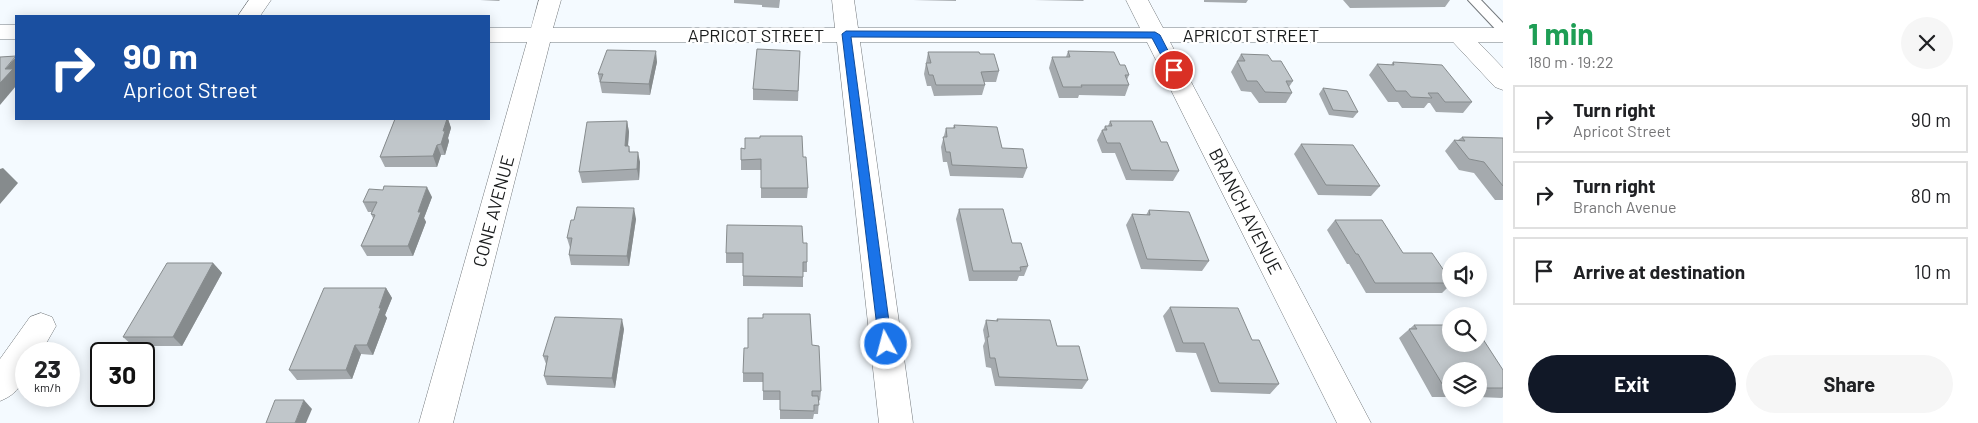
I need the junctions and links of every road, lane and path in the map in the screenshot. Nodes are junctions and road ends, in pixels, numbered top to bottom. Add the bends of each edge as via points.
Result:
1 (260, 0) edge
2 (550, 0) edge
3 (843, 0) edge
4 (1137, 0) edge
5 (1474, 0) edge
6 (250, 15) edge
7 (1503, 30) edge
8 (0, 32) edge
9 (15, 32) edge
10 (846, 34) junction
11 (490, 35) edge
12 (1155, 35) junction
13 (1503, 35) edge
14 (540, 36) junction
15 (1459, 36) junction
16 (1503, 82) edge
17 (41, 326) dead end
18 (0, 386) edge
19 (436, 423) edge
20 (896, 423) edge
21 (1354, 423) edge

1 - 6 street
2 - 14 street, CONE AVENUE
3 - 10 street
4 - 12 street, BRANCH AVENUE
5 - 7 lane
8 - 9 street
10 - 12 street, APRICOT STREET
10 - 14 street, APRICOT STREET
10 - 20 street
11 - 14 street, APRICOT STREET
12 - 15 street, APRICOT STREET
12 - 21 street, BRANCH AVENUE
13 - 15 street, APRICOT STREET
14 - 19 street, CONE AVENUE
15 - 16 street
17 - 18 street

